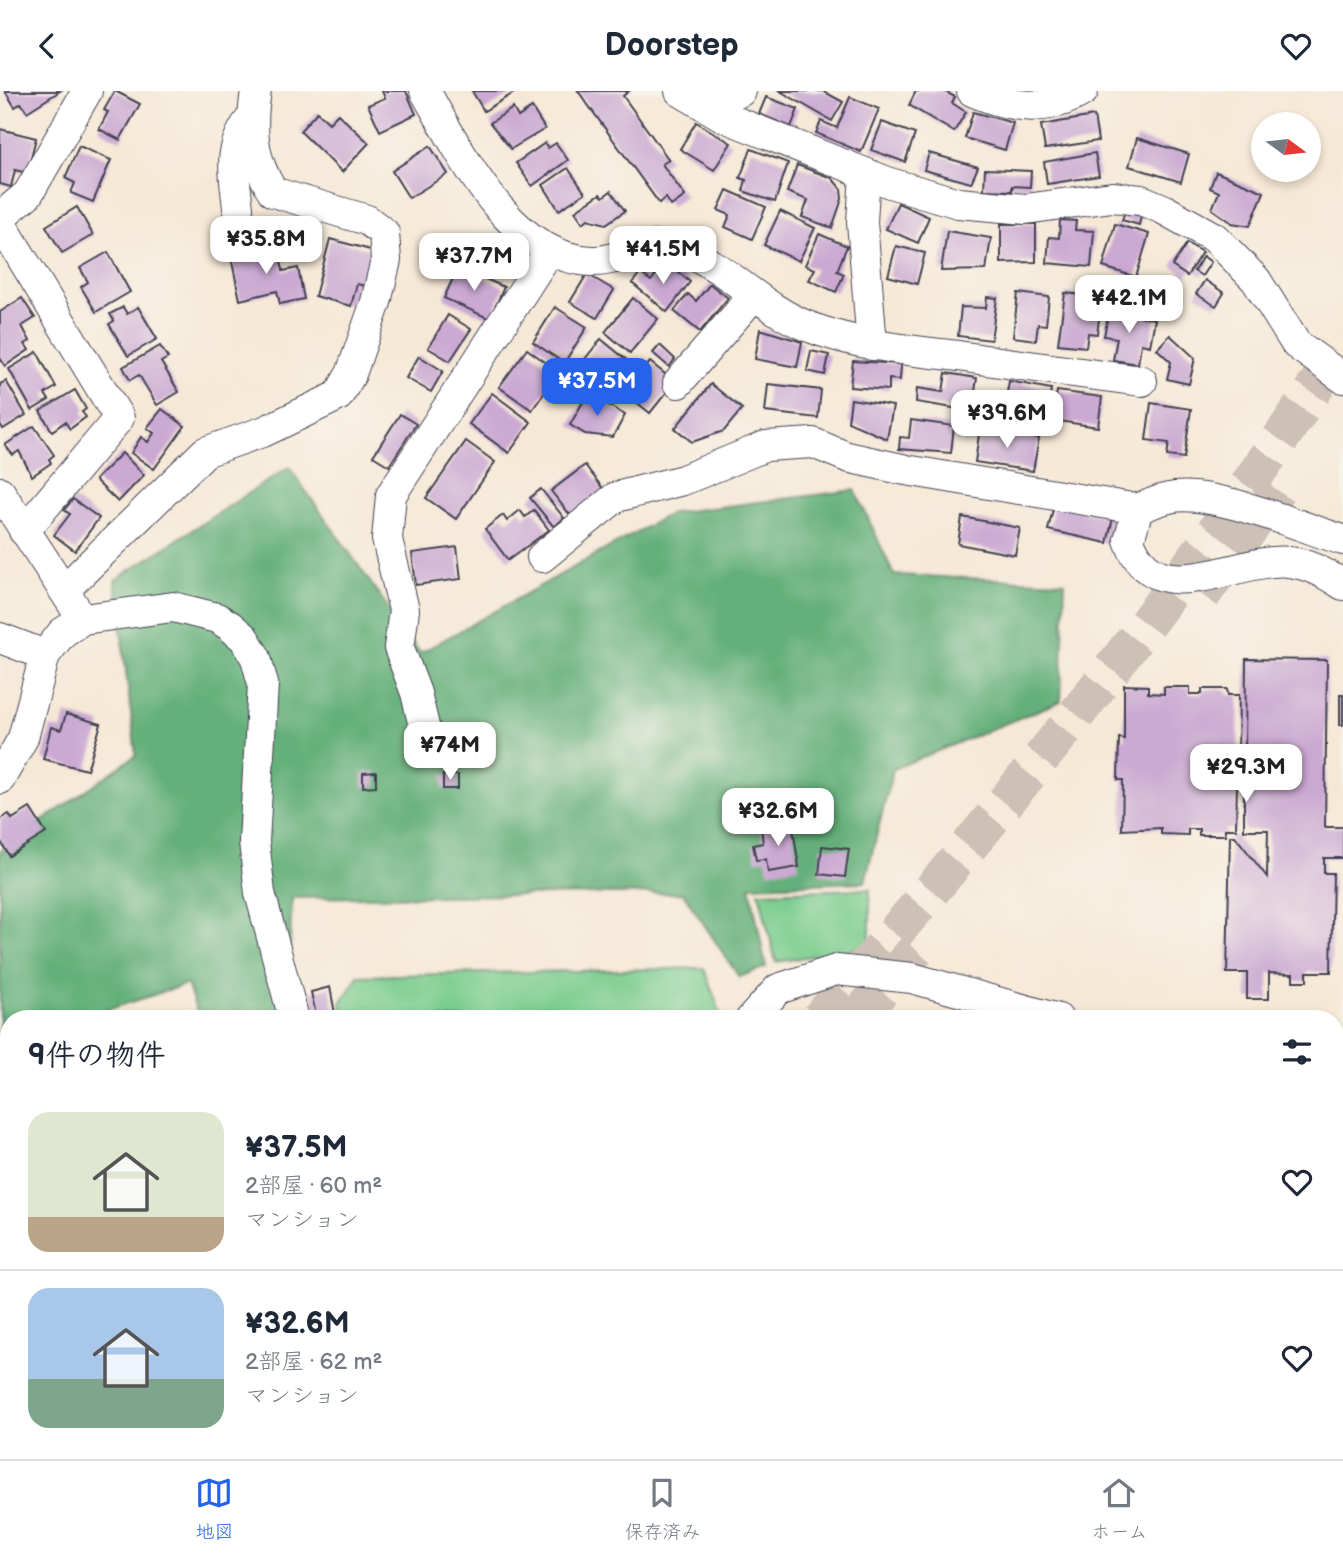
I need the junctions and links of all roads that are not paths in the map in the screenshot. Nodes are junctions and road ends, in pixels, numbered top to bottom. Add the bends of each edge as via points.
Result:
1 (87, 91) edge
2 (425, 91) edge
3 (741, 91) edge
4 (972, 91) edge
5 (1083, 91) edge
6 (681, 92) edge
7 (254, 104) edge
8 (865, 173) junction
9 (238, 208) dead end
10 (0, 217) edge
11 (0, 222) edge
12 (549, 251) junction
13 (754, 295) junction
14 (872, 345) junction
15 (1343, 378) edge
16 (1142, 381) dead end
17 (678, 383) dead end
18 (0, 492) edge
19 (1138, 509) junction
20 (24, 531) junction
21 (1343, 540) edge
22 (542, 557) dead end
23 (1343, 585) edge
24 (64, 590) junction
25 (83, 619) junction
26 (0, 638) edge
27 (46, 655) junction
28 (430, 751) dead end
29 (0, 779) edge
30 (778, 989) junction
31 (292, 1010) edge
32 (759, 1010) edge
33 (779, 1010) edge
34 (1026, 1010) edge

1 - 10 street via 28,194
2 - 12 street via 470,170 515,225
3 - 6 street via 731,96
4 - 5 street via 1001,104 1039,107 1062,103
6 - 8 street via 724,117
7 - 9 street via 239,133 233,159
7 - 24 street via 258,169 273,192 367,220 384,233 386,260 351,375 338,396 265,431 205,452
8 - 14 street via 862,222
8 - 15 street via 958,203 991,208 1026,209 1112,197 1141,200 1163,209 1214,238 1256,280 1296,344
11 - 20 street via 119,418
12 - 13 street via 595,261 665,245 680,248
12 - 28 street via 391,495 387,540 404,610 399,648
13 - 14 street via 805,326
13 - 17 street
14 - 16 street
18 - 20 street
19 - 21 street via 1170,497 1227,502
19 - 22 street via 906,470 847,457 813,443 766,446 683,480 615,497
19 - 23 street via 1129,540 1141,562 1159,575 1197,577 1287,562 1322,571
20 - 24 street
24 - 25 street
25 - 27 street via 62,633
25 - 31 street via 173,607 198,611 230,626 244,638 256,659 263,684 254,842 260,893
26 - 27 street
27 - 29 street via 23,738
30 - 32 street
30 - 33 street
30 - 34 street via 836,970 877,972

